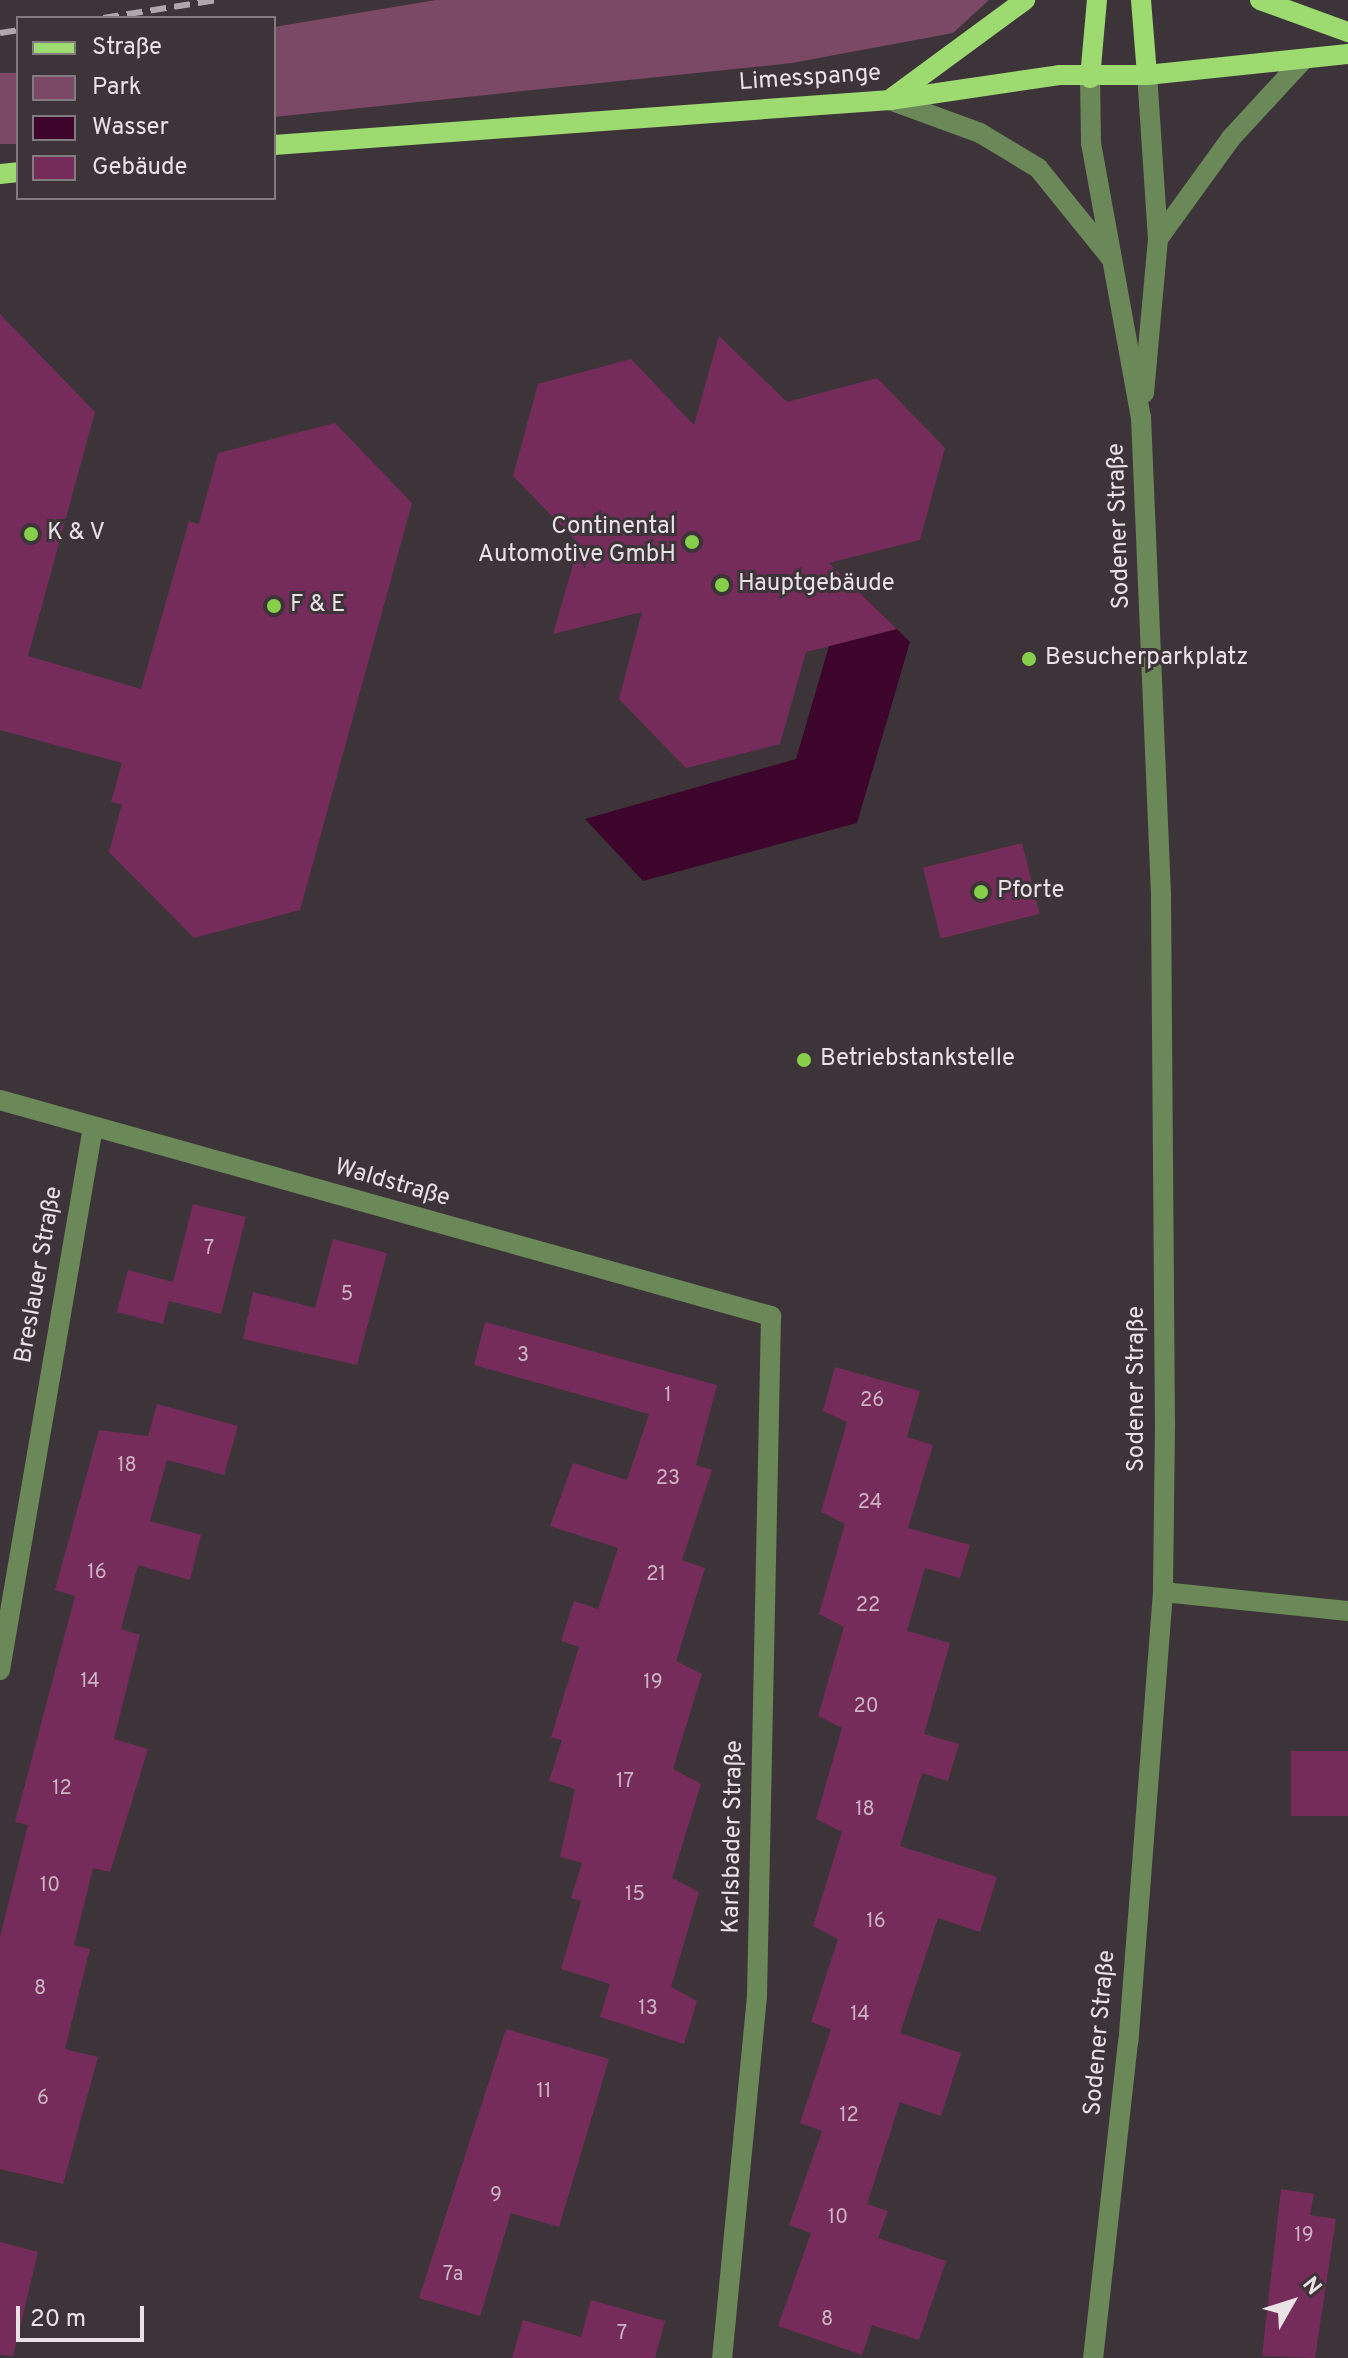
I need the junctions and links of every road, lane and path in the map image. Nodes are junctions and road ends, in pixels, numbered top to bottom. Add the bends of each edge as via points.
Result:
1 (1025, 0) edge
2 (1097, 0) edge
3 (1141, 0) edge
4 (1260, 0) edge
5 (1348, 32) edge
6 (1348, 54) edge
7 (1303, 60) junction
8 (1147, 75) junction
9 (1090, 78) junction
10 (890, 100) junction
11 (276, 145) edge
12 (1158, 239) junction
13 (1116, 264) junction
14 (1141, 417) junction
15 (0, 1100) edge
16 (93, 1127) junction
17 (771, 1316) joint
18 (1163, 1592) junction
19 (1348, 1611) edge
20 (0, 1670) edge
21 (722, 2358) edge
22 (1093, 2358) edge

1 - 10 main road
2 - 9 main road
3 - 8 main road, Sodener Straße
4 - 5 main road
6 - 7 main road, Limesspange
7 - 8 main road, Limesspange
7 - 12 street via 1231,138
8 - 9 main road, Limesspange
8 - 12 street, Sodener Straße
9 - 10 main road, Limesspange via 1059,75
9 - 13 street, Sodener Straße via 1091,143
10 - 11 main road, Limesspange
10 - 13 street via 980,133 1038,168
12 - 14 street, Sodener Straße
13 - 14 street, Sodener Straße
14 - 18 street, Sodener Straße via 1161,896
15 - 16 street, Waldstraße
16 - 17 street, Waldstraße
16 - 20 street, Breslauer Straße
17 - 21 street, Karlsbader Straße via 757,1996
18 - 19 street
18 - 22 street, Sodener Straße via 1128,2042

